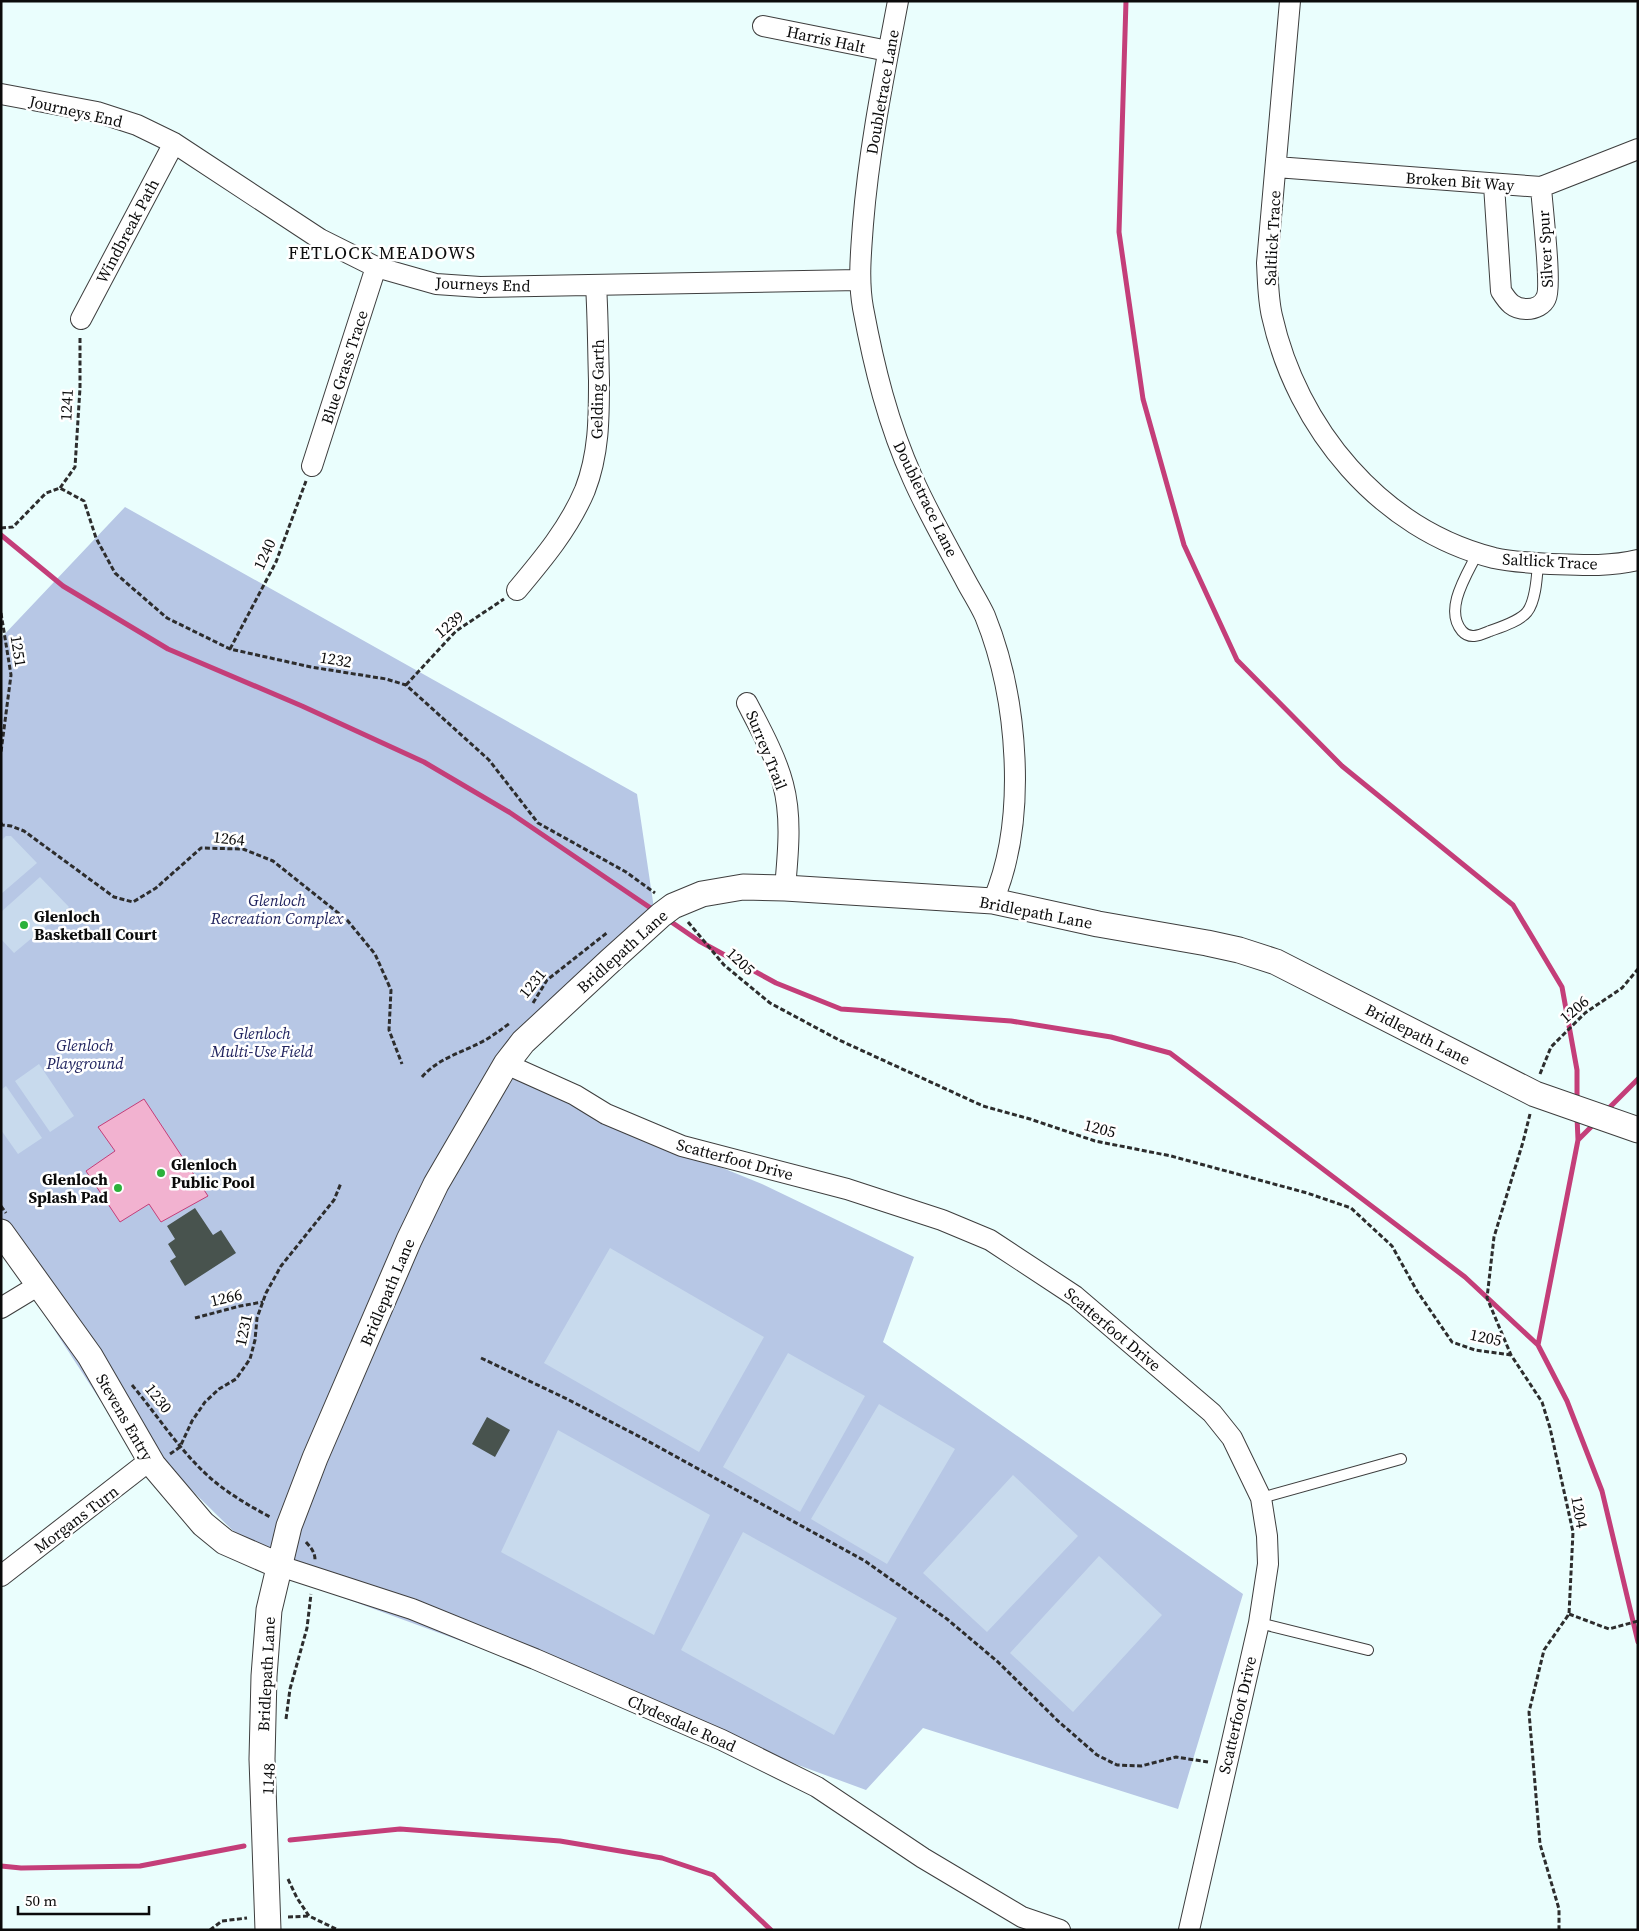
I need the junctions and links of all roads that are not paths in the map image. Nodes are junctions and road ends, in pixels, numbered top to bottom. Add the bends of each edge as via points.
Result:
1 (898, 1) edge
2 (1290, 1) edge
3 (763, 26) dead end
4 (888, 52) junction
5 (1, 94) edge
6 (174, 142) junction
7 (1638, 149) edge
8 (1276, 167) junction
9 (1494, 185) junction
10 (1541, 187) junction
11 (376, 267) junction
12 (859, 280) junction
13 (596, 285) junction
14 (81, 319) road end
15 (312, 466) road end
16 (1478, 552) junction
17 (1638, 560) edge
18 (1538, 563) junction
19 (517, 590) road end
20 (747, 703) dead end
21 (785, 888) junction
22 (993, 901) junction
23 (506, 1064) junction
24 (1638, 1130) edge
25 (4, 1223) edge
26 (39, 1285) junction
27 (1, 1308) edge
28 (1400, 1459) dead end
29 (151, 1463) junction
30 (1261, 1498) junction
31 (280, 1566) junction
32 (1, 1576) edge
33 (1258, 1623) junction
34 (1368, 1650) dead end
35 (268, 1930) edge
36 (1060, 1930) edge
37 (1189, 1930) edge

1 - 4 street, Doubletrace Lane
2 - 8 street, Saltlick Trace
3 - 4 street, Harris Halt
4 - 12 street, Doubletrace Lane via 866,180
5 - 6 street, Journeys End via 97,112
6 - 11 street, Journeys End via 320,239
6 - 14 street, Windbreak Path
7 - 10 street, Broken Bit Way
8 - 9 street, Broken Bit Way
8 - 16 street, Saltlick Trace via 1267,263 1269,289 1278,340 1297,388 1322,434 1372,493 1432,533
9 - 10 street, Broken Bit Way
9 - 10 street, Silver Spur via 1501,290 1510,304 1522,309 1539,306 1547,297
11 - 13 street, Journeys End via 436,284 480,287
11 - 15 street, Blue Grass Trace
12 - 13 street, Journeys End
12 - 22 street, Doubletrace Lane via 878,382 894,432 913,480 984,615 1005,689 1012,732 1014,784 1010,836 999,888
13 - 19 street, Gelding Garth via 598,437 591,471 559,537
16 - 18 street, Saltlick Trace via 1494,558
16 - 18 lane via 1460,592 1455,616 1465,634 1475,637 1527,612 1534,595
17 - 18 street, Saltlick Trace via 1580,566
20 - 21 street, Surrey Trail via 783,783 788,814
21 - 22 street, Bridlepath Lane
21 - 23 street, Bridlepath Lane via 743,887 702,894 658,907 523,1042
22 - 24 street, Bridlepath Lane via 1207,943 1276,962 1535,1094
23 - 30 street, Scatterfoot Drive via 575,1095 606,1114 682,1146 847,1189 942,1220 990,1240 1075,1296 1212,1413 1232,1438
23 - 31 street, Bridlepath Lane via 436,1184 414,1229 315,1458 289,1526
25 - 26 street, Stevens Entry
26 - 27 street
26 - 29 street, Stevens Entry via 90,1356
28 - 30 lane
29 - 31 street, Stevens Entry via 203,1524 225,1542
29 - 32 street, Morgans Turn
30 - 33 street, Scatterfoot Drive via 1268,1564
31 - 35 street, Bridlepath Lane via 269,1610 264,1676 262,1759
31 - 36 street, Clydesdale Road via 412,1609 722,1740 817,1787 923,1858 1022,1917
33 - 34 lane
33 - 37 street, Scatterfoot Drive

